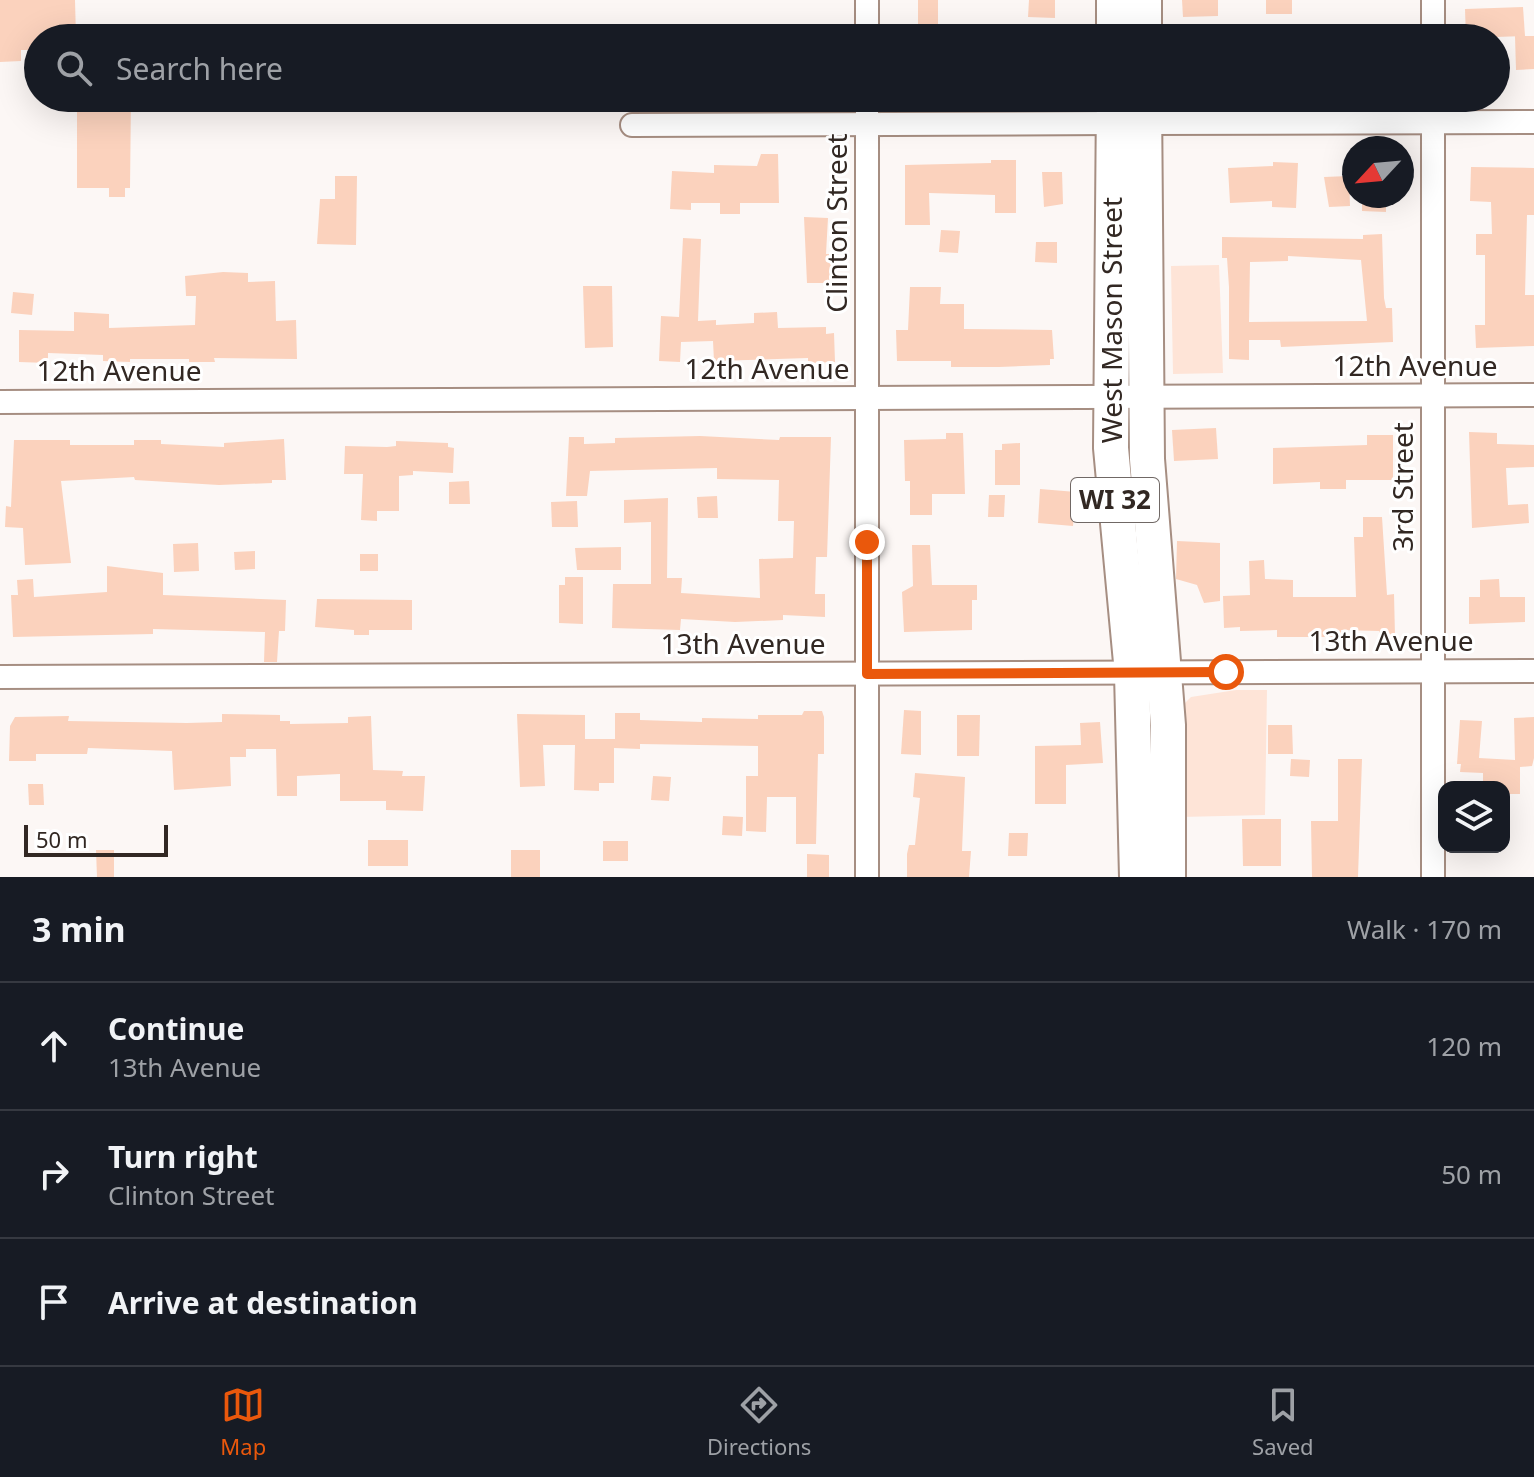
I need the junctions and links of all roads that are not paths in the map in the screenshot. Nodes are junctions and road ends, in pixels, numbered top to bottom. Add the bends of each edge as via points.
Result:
1 (867, 0) edge
2 (1114, 0) edge
3 (1144, 0) edge
4 (1433, 0) edge
5 (867, 24) edge
6 (1114, 24) edge
7 (1144, 24) edge
8 (1433, 24) edge
9 (867, 112) edge
10 (1109, 112) edge
11 (1129, 112) edge
12 (1129, 112) edge
13 (1157, 112) edge
14 (1433, 112) edge
15 (1433, 122) junction
16 (1534, 122) edge
17 (867, 124) junction
18 (632, 125) dead end
19 (1534, 395) edge
20 (1433, 396) junction
21 (867, 398) junction
22 (1112, 399) junction
23 (1149, 399) junction
24 (0, 402) edge
25 (1433, 671) junction
26 (1534, 671) edge
27 (1148, 673) junction
28 (867, 674) junction
29 (0, 677) edge
30 (867, 877) edge
31 (1137, 877) edge
32 (1168, 877) edge
33 (1433, 877) edge

1 - 5 street
2 - 6 main road
3 - 7 main road
4 - 8 street
9 - 17 street, Clinton Street
10 - 17 street
11 - 23 main road, West Mason Street / WI 32
12 - 22 main road, West Mason Street / WI 32
13 - 15 street
14 - 15 street, 3rd Street
15 - 16 street
15 - 20 street, 3rd Street
17 - 18 street
17 - 21 street, Clinton Street
19 - 20 street, 12th Avenue
20 - 23 street, 12th Avenue
20 - 25 street, 3rd Street
21 - 22 street, 12th Avenue
21 - 24 street, 12th Avenue
21 - 28 street, Clinton Street
22 - 23 street, 12th Avenue
22 - 27 main road, West Mason Street / WI 32 via 1113,477
23 - 27 main road, West Mason Street / WI 32
25 - 26 street, 13th Avenue
25 - 27 street, 13th Avenue
25 - 33 street, 3rd Street
27 - 28 street, 13th Avenue
27 - 31 main road, West Mason Street / WI 32
27 - 32 main road, West Mason Street / WI 32 via 1168,725
28 - 29 street, 13th Avenue
28 - 30 street, Clinton Street

